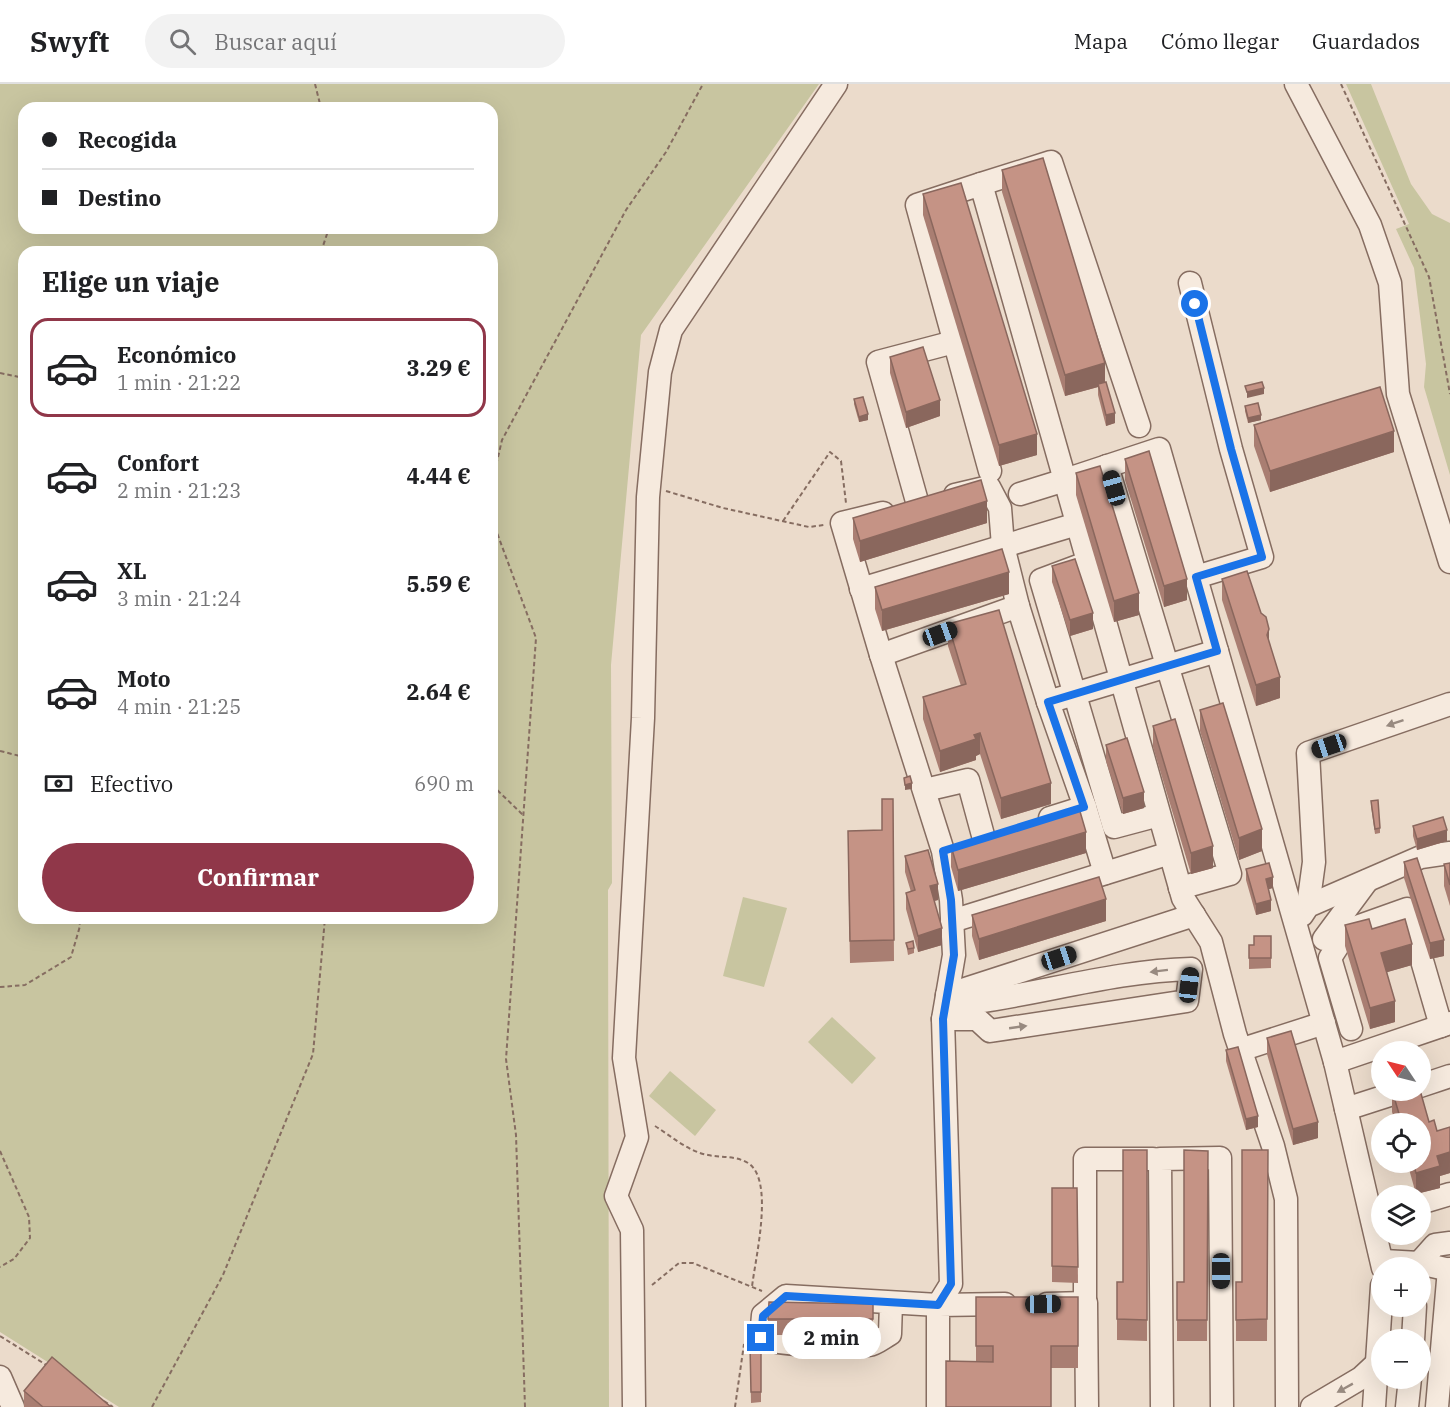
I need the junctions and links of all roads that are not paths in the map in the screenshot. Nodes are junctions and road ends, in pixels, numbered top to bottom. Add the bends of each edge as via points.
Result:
1 (836, 84) edge
2 (1296, 84) edge
3 (981, 184) junction
4 (1190, 284) dead end
5 (954, 342) junction
6 (1139, 426) dead end
7 (1107, 466) junction
8 (990, 471) dead end
9 (1065, 480) junction
10 (1020, 494) dead end
11 (918, 505) junction
12 (1077, 524) junction
13 (1004, 546) junction
14 (1088, 562) junction
15 (1450, 562) edge
16 (1196, 577) junction
17 (861, 589) junction
18 (1018, 606) junction
19 (1217, 651) junction
20 (881, 655) junction
21 (1167, 667) junction
22 (1121, 680) junction
23 (1075, 694) junction
24 (1048, 702) junction
25 (1450, 704) edge
26 (925, 790) junction
27 (1084, 807) junction
28 (1159, 814) junction
29 (1029, 825) edge
30 (1006, 832) edge
31 (984, 839) junction
32 (943, 851) junction
33 (1308, 852) dead end
34 (1170, 853) junction
35 (1450, 854) edge
36 (1254, 868) junction
37 (1105, 873) junction
38 (1368, 880) junction
39 (1180, 888) junction
40 (1194, 915) junction
41 (1302, 915) junction
42 (952, 921) junction
43 (1309, 970) junction
44 (945, 1007) junction
45 (1324, 1023) junction
46 (1446, 1025) edge
47 (1352, 1029) dead end
48 (1240, 1050) junction
49 (1335, 1062) junction
50 (1450, 1076) edge
51 (1431, 1082) edge
52 (1371, 1101) edge
53 (1346, 1109) junction
54 (1160, 1159) junction
55 (1450, 1194) edge
56 (1371, 1196) edge
57 (1431, 1200) edge
58 (1450, 1242) edge
59 (1425, 1257) edge
60 (1431, 1267) edge
61 (1450, 1269) edge
62 (891, 1303) junction
63 (1085, 1304) junction
64 (938, 1305) junction
65 (1371, 1369) edge
66 (0, 1377) edge
67 (1374, 1389) edge
68 (1409, 1389) edge
69 (1450, 1396) edge
70 (13, 1407) edge
71 (634, 1407) edge
72 (938, 1407) edge
73 (1087, 1407) edge
74 (1162, 1407) edge
75 (1222, 1407) edge
76 (1287, 1407) edge
77 (1312, 1407) edge
78 (1374, 1407) edge
79 (1407, 1407) edge
80 (1437, 1407) edge
81 (1445, 1407) edge

1 - 71 street via 671,330 660,372 649,486 643,718 624,1058 637,1137 616,1196 632,1230
2 - 15 street via 1370,225 1390,283 1398,394
3 - 5 street via 917,205
3 - 6 street via 1051,162
3 - 9 street
4 - 16 street via 1262,557
5 - 8 street
5 - 11 street via 878,362
7 - 9 street
7 - 16 street via 1159,449
7 - 21 street
9 - 10 street
9 - 12 street
11 - 13 street via 989,487 1000,508
11 - 17 street via 842,523
12 - 13 street
12 - 14 street
13 - 17 street
13 - 18 street
14 - 22 street
14 - 23 street via 1041,580
16 - 19 street
17 - 20 street
18 - 20 street
18 - 24 street
19 - 21 street
19 - 36 street
20 - 26 street
21 - 22 street
21 - 36 street
22 - 23 street
22 - 28 street
23 - 24 street
23 - 28 street via 1114,827
24 - 27 street
25 -> 41 street via 1308,753 1314,862
26 - 31 street via 968,780
26 - 32 street
27 - 29 street
27 - 37 street
28 - 34 street
30 - 31 street
31 - 32 street
32 - 42 street
33 - 41 street
34 - 37 street
34 - 39 street
35 - 38 street via 1421,857
36 - 39 street
36 - 41 street
37 - 42 street
38 - 41 street
38 - 43 street via 1324,939
39 - 40 street
40 - 44 street
40 - 48 street via 1211,942
41 - 43 street
42 - 44 street via 954,955
43 - 45 street
44 -> 44 street via 977,1019 990,1031 1187,1002 1191,969 1161,970
44 - 64 street via 951,1284
45 - 48 street
45 - 49 street
46 - 47 street via 1407,909 1348,930 1330,958
46 - 49 street
48 - 76 street via 1273,1146 1286,1199
49 - 53 street
50 - 51 street
52 - 53 street
53 - 56 street
54 - 63 street via 1085,1159
54 - 74 street
54 - 75 street via 1220,1158
55 - 57 street
58 - 59 street via 1435,1245
60 - 61 street
61 - 80 street
62 - 62 street via 890,1334 872,1345 769,1349 761,1338 763,1316 786,1296
62 - 64 street
63 - 64 street
63 - 73 street
64 - 72 street
65 -> 77 street
66 - 70 street
67 - 78 street
68 - 79 street
69 - 81 street

